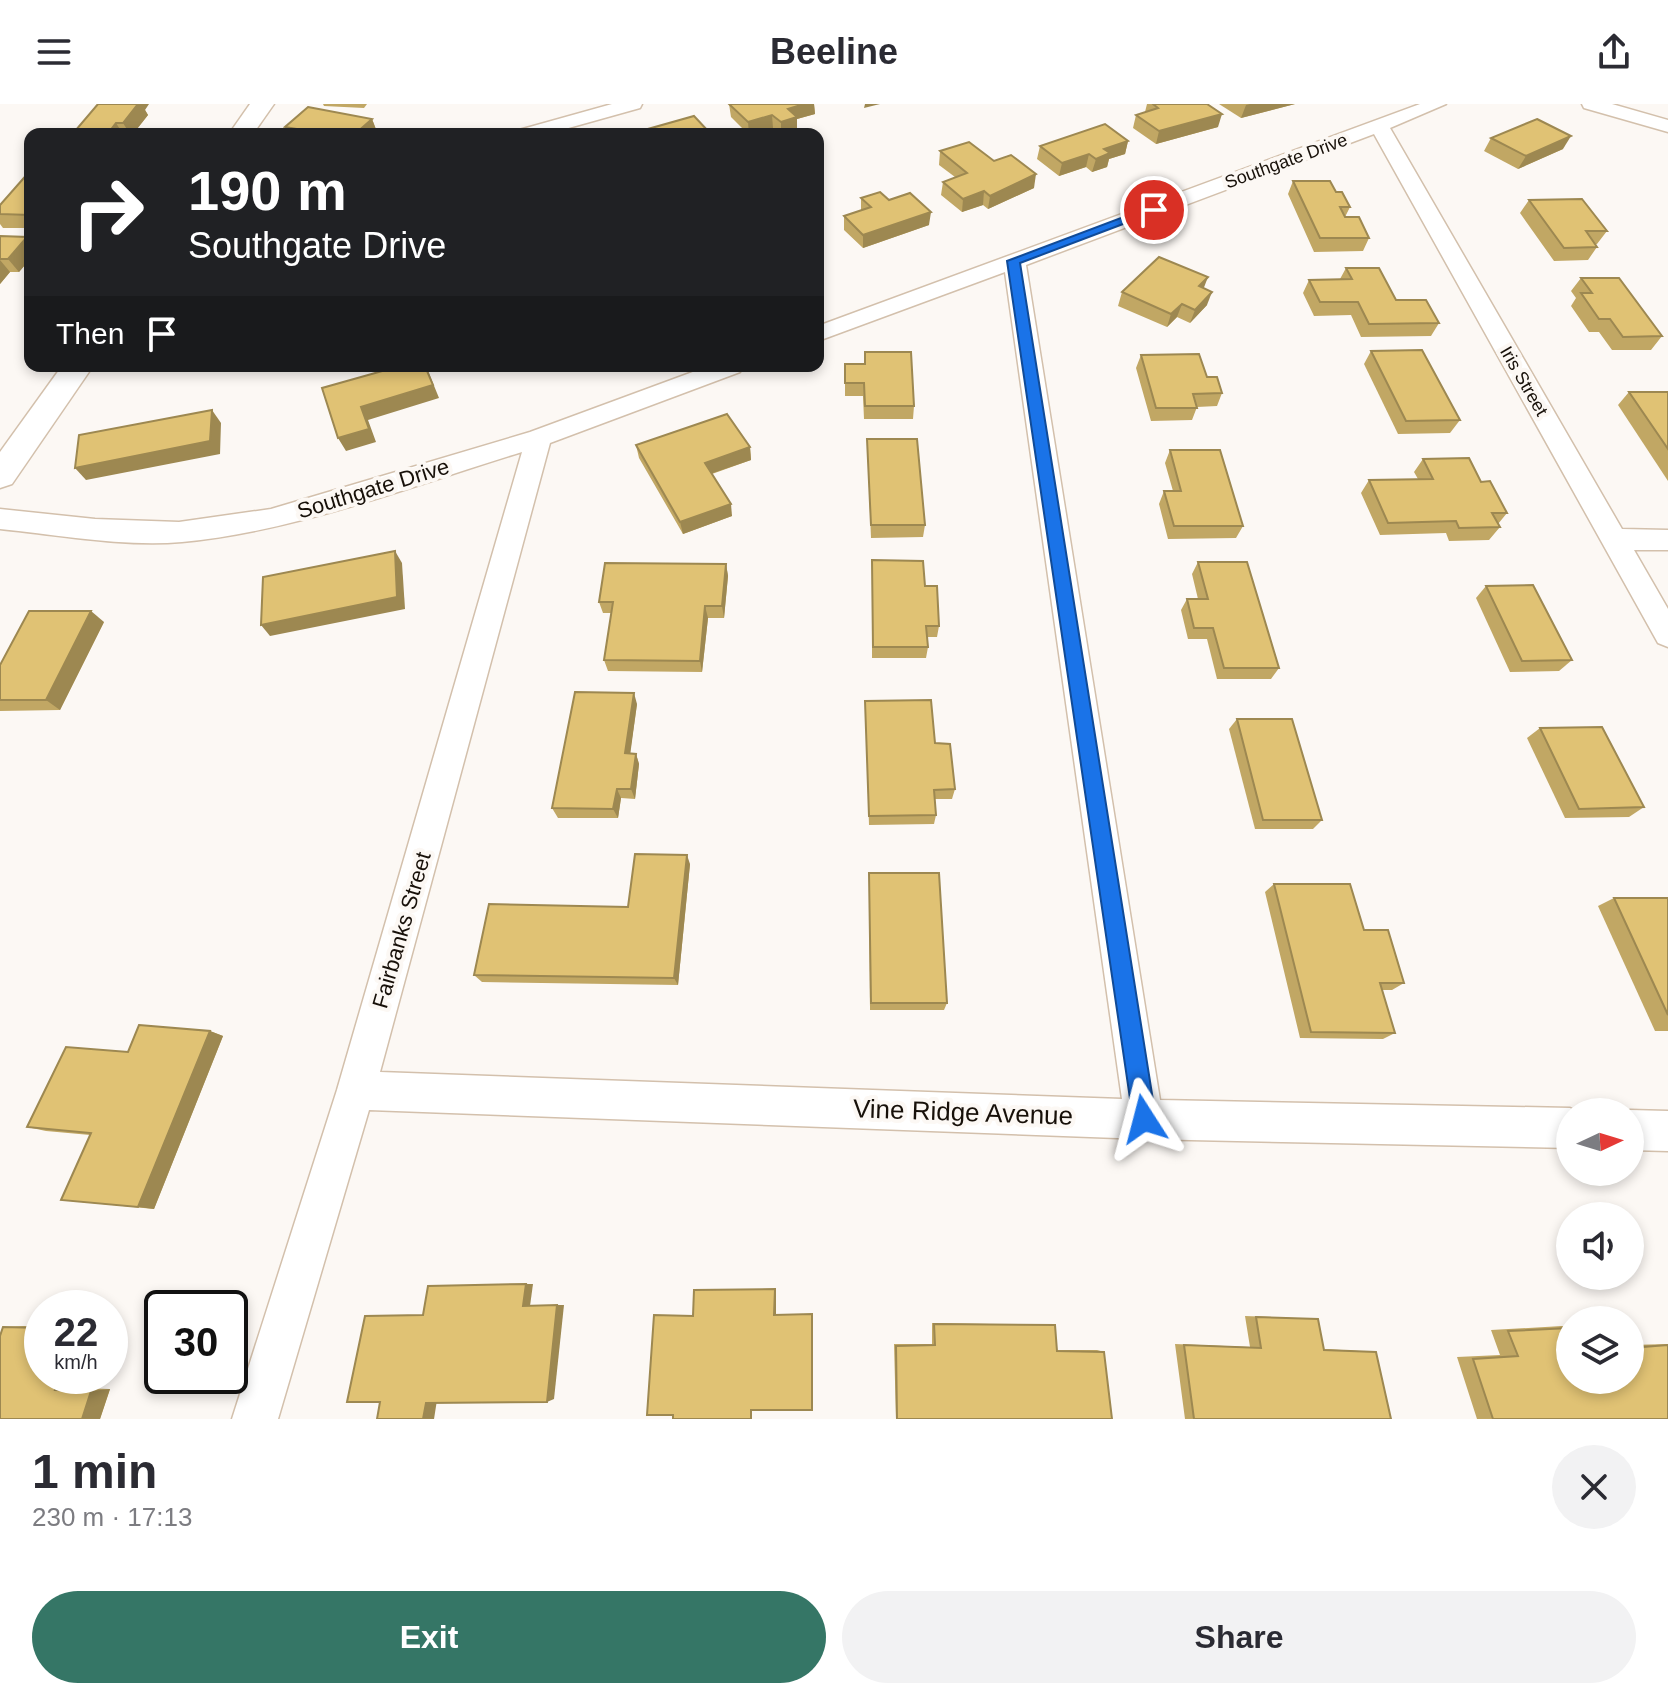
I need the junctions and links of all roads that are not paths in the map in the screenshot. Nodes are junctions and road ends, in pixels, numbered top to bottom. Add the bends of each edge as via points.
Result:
1 (262, 104) edge
2 (633, 104) edge
3 (1437, 104) edge
4 (1591, 104) edge
5 (1668, 126) edge
6 (1380, 127) junction
7 (245, 128) edge
8 (547, 128) edge
9 (1014, 261) junction
10 (824, 332) edge
11 (74, 372) edge
12 (716, 372) edge
13 (539, 438) junction
14 (0, 476) edge
15 (0, 519) edge
16 (1614, 539) junction
17 (1668, 540) edge
18 (1668, 635) edge
19 (356, 1090) junction
20 (1144, 1119) junction
21 (1556, 1128) edge
22 (1644, 1130) edge
23 (1668, 1131) edge
24 (255, 1419) edge

1 - 7 street
2 - 8 street
3 - 6 street, Southgate Drive
4 - 5 street
6 - 9 street, Southgate Drive
6 - 16 street, Iris Street
9 - 10 street, Southgate Drive
9 - 20 street
11 - 14 street
12 - 13 street, Southgate Drive
13 - 15 street, Southgate Drive via 256,521 179,532
13 - 19 street, Fairbanks Street
16 - 17 street
16 - 18 street, Iris Street
19 - 20 street, Vine Ridge Avenue
19 - 24 street, Fairbanks Street
20 - 21 street, Vine Ridge Avenue
22 - 23 street

